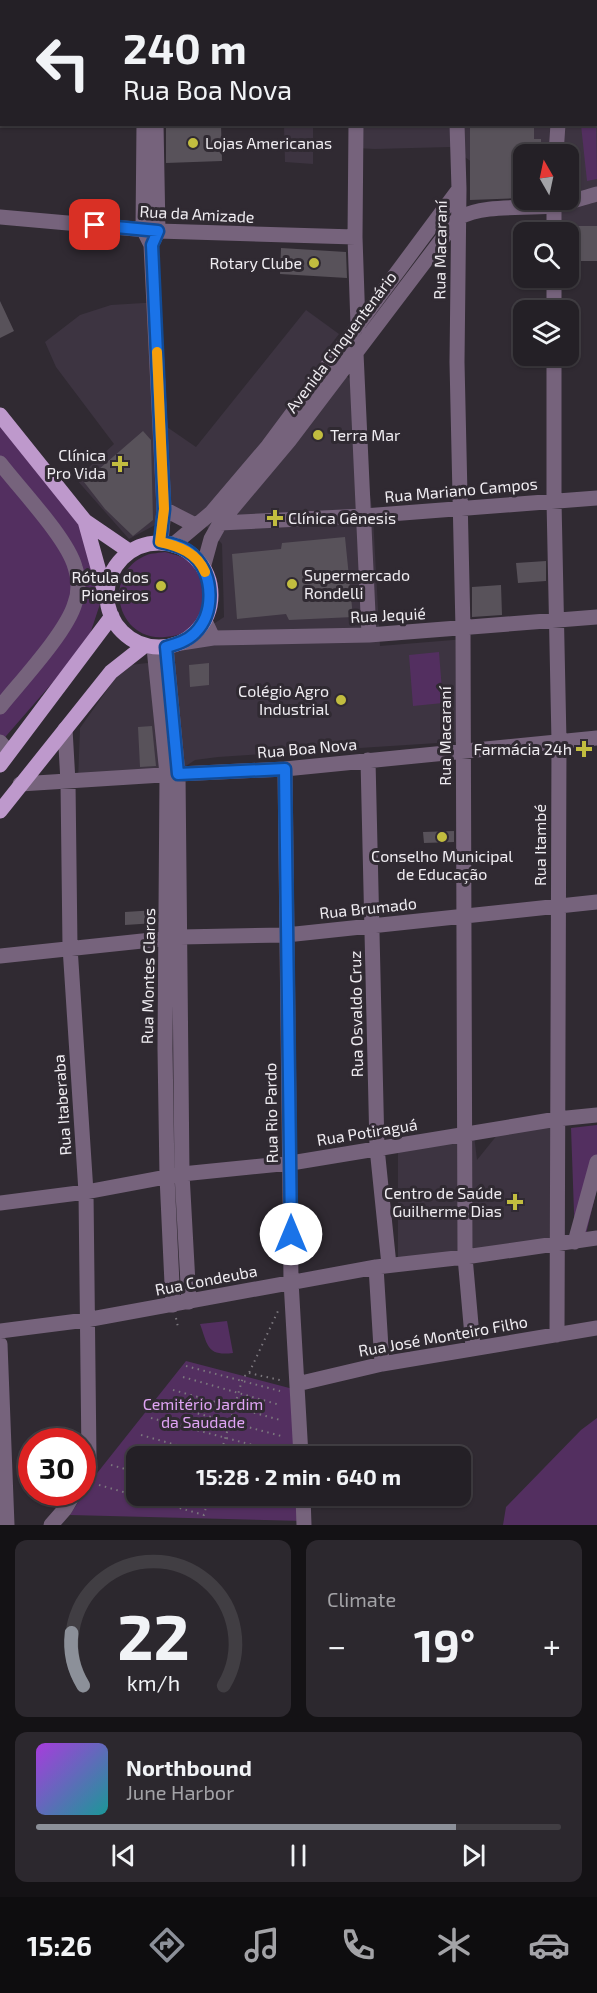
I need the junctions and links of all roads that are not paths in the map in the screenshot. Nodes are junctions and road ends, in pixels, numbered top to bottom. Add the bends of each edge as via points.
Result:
1 (144, 126) edge
2 (156, 126) edge
3 (356, 126) edge
4 (457, 126) edge
5 (558, 126) edge
6 (557, 144) edge
7 (459, 189) junction
8 (597, 194) edge
9 (579, 198) edge
10 (513, 207) edge
11 (0, 218) edge
12 (458, 218) junction
13 (150, 230) junction
14 (355, 237) junction
15 (358, 326) junction
16 (356, 353) junction
17 (554, 366) edge
18 (0, 415) edge
19 (0, 464) edge
20 (597, 498) edge
21 (554, 501) junction
22 (164, 509) junction
23 (459, 510) junction
24 (364, 516) junction
25 (85, 521) junction
26 (220, 523) junction
27 (195, 525) junction
28 (167, 543) junction
29 (129, 551) junction
30 (203, 568) junction
31 (107, 599) junction
32 (112, 616) junction
33 (597, 617) edge
34 (205, 621) junction
35 (556, 621) junction
36 (463, 629) junction
37 (369, 635) junction
38 (213, 638) junction
39 (161, 646) junction
40 (0, 707) edge
41 (65, 729) junction
42 (597, 738) edge
43 (559, 741) junction
44 (463, 752) junction
45 (3, 753) edge
46 (368, 760) junction
47 (285, 769) junction
48 (173, 774) junction
49 (68, 782) junction
50 (20, 784) junction
51 (0, 811) edge
52 (597, 902) edge
53 (558, 906) junction
54 (465, 916) junction
55 (372, 925) junction
56 (286, 935) junction
57 (174, 938) junction
58 (70, 947) junction
59 (0, 956) edge
60 (597, 1115) edge
61 (557, 1119) junction
62 (465, 1134) junction
63 (377, 1148) junction
64 (597, 1162) edge
65 (291, 1163) junction
66 (175, 1175) junction
67 (86, 1192) junction
68 (0, 1203) edge
69 (597, 1238) edge
70 (575, 1242) junction
71 (558, 1243) junction
72 (465, 1257) junction
73 (382, 1266) junction
74 (291, 1281) junction
75 (181, 1304) junction
76 (86, 1320) junction
77 (597, 1328) edge
78 (0, 1331) edge
79 (557, 1335) junction
80 (0, 1344) edge
81 (473, 1347) junction
82 (382, 1364) junction
83 (297, 1384) junction
84 (1, 1386) edge
85 (2, 1428) edge
86 (88, 1428) edge
87 (300, 1446) edge
88 (67, 1506) edge
89 (303, 1506) edge
90 (7, 1525) edge
91 (51, 1525) edge
92 (304, 1525) edge

1 - 13 street
2 - 13 street
3 - 14 street
4 - 7 street, Rua Macaraní
5 - 6 street
7 - 12 street, Rua Macaraní
7 - 15 street, Avenida Cinquentenário
8 - 9 street
10 - 12 street
11 - 13 street, Rua da Amizade
12 - 16 street, Avenida Cinquentenário
12 - 23 street, Rua Macaraní
13 - 14 street, Rua da Amizade
13 - 22 street
14 - 15 street
15 - 27 street, Avenida Cinquentenário via 241,480
16 - 24 street
16 - 26 street, Avenida Cinquentenário
17 - 21 street, Rua Itambé
18 - 25 main road
19 - 40 street via 67,548 78,584 75,604 65,624
20 - 21 street, Rua Mariano Campos
21 - 23 street, Rua Mariano Campos
21 - 35 street, Rua Itambé
22 - 27 street
22 - 28 street
23 - 24 street, Rua Mariano Campos
23 - 36 street, Rua Macaraní
24 - 26 street, Rua Mariano Campos
24 - 37 street
25 - 29 main road
25 - 31 main road
26 - 30 street, Avenida Cinquentenário
27 - 28 street, Avenida Cinquentenário
28 - 29 main road
28 - 30 main road via 194,556
29 - 31 main road via 113,571
30 - 34 main road via 210,592
31 - 32 main road
32 - 39 main road via 129,638
32 - 45 main road
33 - 35 street, Rua Jequié
34 - 38 street
34 - 39 main road via 195,634
35 - 36 street, Rua Jequié
35 - 43 street, Rua Itambé
36 - 37 street, Rua Jequié
36 - 44 street, Rua Macaraní
37 - 38 street, Rua Jequié
38 - 39 street, Rua Jequié
39 - 41 main road via 111,672
39 - 48 street, Rua Montes Claros
41 - 49 street, Rua Itaberaba
41 - 50 main road
42 - 43 street, Rua Boa Nova
43 - 44 street, Rua Boa Nova
43 - 53 street, Rua Itambé
44 - 46 street, Rua Boa Nova
44 - 54 street, Rua Macaraní
46 - 47 street, Rua Boa Nova
46 - 55 street, Rua Osvaldo Cruz
47 - 48 street, Rua Boa Nova
47 - 56 street, Rua Rio Pardo
48 - 49 street, Rua Boa Nova
48 - 57 street, Rua Montes Claros
49 - 50 street, Rua Boa Nova
49 - 58 street, Rua Itaberaba
50 - 51 main road
52 - 53 street, Rua Brumado
53 - 54 street, Rua Brumado
53 - 61 street, Rua Itambé
54 - 55 street, Rua Brumado
54 - 62 street, Rua Macaraní
55 - 56 street, Rua Brumado
55 - 63 street, Rua Osvaldo Cruz
56 - 57 street, Rua Brumado
56 - 65 street, Rua Rio Pardo
57 - 58 street, Rua Brumado
57 - 66 street, Rua Montes Claros
58 - 59 street, Rua Brumado
58 - 67 street, Rua Itaberaba
60 - 61 street, Rua Potiraguá
61 - 62 street, Rua Potiraguá
61 - 71 street, Rua Itambé
62 - 63 street, Rua Potiraguá
62 - 72 street, Rua Macaraní
63 - 65 street, Rua Potiraguá
63 - 73 street, Rua Osvaldo Cruz
64 - 70 street
65 - 66 street, Rua Potiraguá
65 - 74 street, Rua Rio Pardo
66 - 67 street, Rua Potiraguá
66 - 75 street, Rua Montes Claros
67 - 68 street, Rua Potiraguá
67 - 76 street, Rua Itaberaba
69 - 70 street, Rua Condeuba
70 - 71 street, Rua Condeuba
71 - 72 street, Rua Condeuba
71 - 79 street, Rua Itambé
72 - 73 street, Rua Condeuba
72 - 81 street, Rua Macaraní
73 - 74 street, Rua Condeuba
73 - 82 street, Rua Osvaldo Cruz
74 - 75 street, Rua Condeuba
74 - 83 street, Rua Rio Pardo
75 - 76 street, Rua Condeuba
76 - 78 street, Rua Condeuba
76 - 86 street, Rua Itaberaba
77 - 79 street, Rua José Monteiro Filho
79 - 81 street, Rua José Monteiro Filho
80 - 84 street
81 - 82 street, Rua José Monteiro Filho
82 - 83 street, Rua José Monteiro Filho
83 - 87 street, Rua Rio Pardo
84 - 85 street
85 - 90 street
88 - 91 street
89 - 92 street

